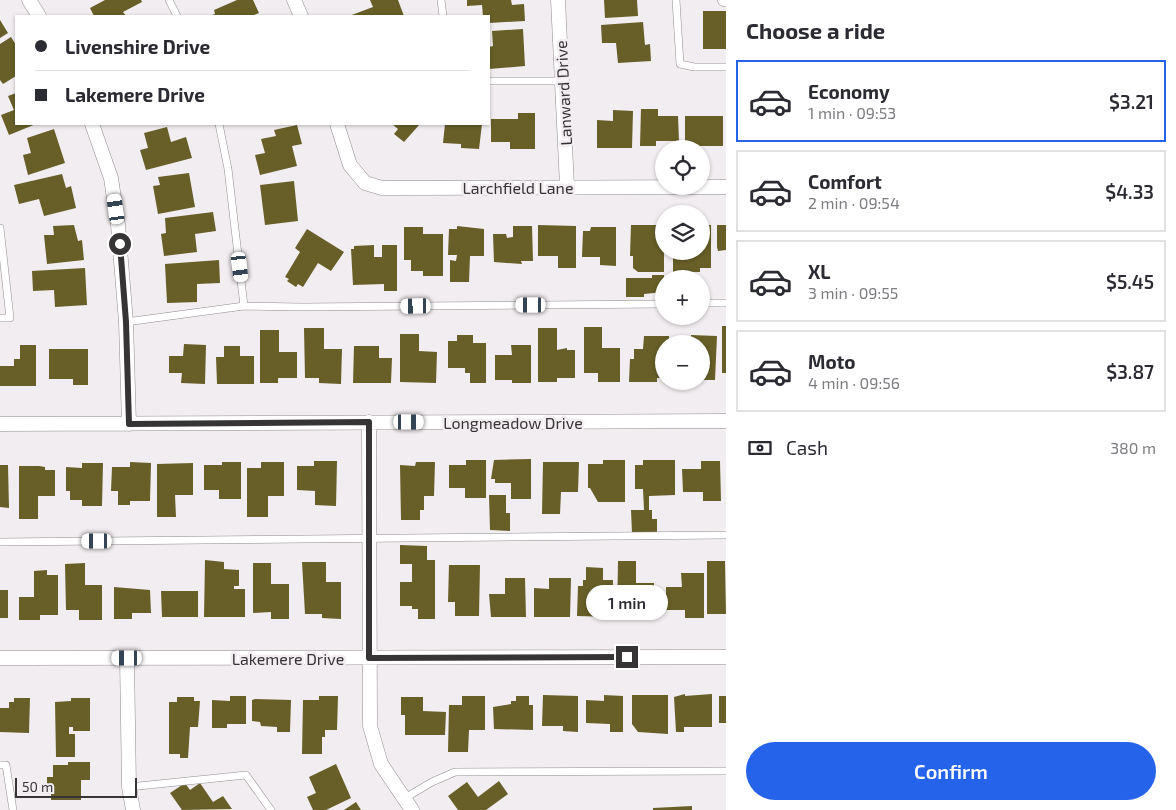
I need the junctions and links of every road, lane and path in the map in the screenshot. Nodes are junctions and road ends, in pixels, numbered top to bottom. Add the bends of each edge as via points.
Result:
1 (29, 0) edge
2 (169, 0) edge
3 (294, 0) edge
4 (442, 0) edge
5 (558, 0) edge
6 (676, 0) edge
7 (721, 0) edge
8 (726, 3) edge
9 (38, 15) edge
10 (176, 15) edge
11 (301, 15) edge
12 (443, 15) edge
13 (726, 67) edge
14 (490, 81) edge
15 (563, 81) junction
16 (92, 125) edge
17 (219, 125) edge
18 (338, 130) edge
19 (567, 186) junction
20 (726, 187) edge
21 (0, 228) edge
22 (710, 303) edge
23 (726, 303) edge
24 (655, 304) edge
25 (244, 306) junction
26 (0, 318) edge
27 (126, 322) junction
28 (726, 421) edge
29 (369, 422) junction
30 (0, 424) edge
31 (129, 424) junction
32 (726, 535) edge
33 (368, 538) junction
34 (0, 542) edge
35 (726, 657) edge
36 (0, 658) edge
37 (127, 658) junction
38 (369, 658) junction
39 (0, 765) edge
40 (726, 771) edge
41 (129, 787) junction
42 (408, 804) edge
43 (13, 810) edge
44 (133, 810) edge
45 (271, 810) edge

1 - 9 street
2 - 10 lane
3 - 11 street
4 - 12 lane
5 - 15 street, Lanward Drive
6 - 13 lane via 680,64
7 - 8 lane
14 - 15 lane
15 - 19 street, Lanward Drive
16 - 27 street via 111,178
17 - 25 lane via 228,169
18 - 19 street, Larchfield Lane via 350,165 364,183 382,188
19 - 20 street, Larchfield Lane
21 - 26 lane via 10,318
22 - 23 lane
24 - 25 lane
25 - 27 lane
27 - 31 street
28 - 29 street, Longmeadow Drive
29 - 31 street, Longmeadow Drive
29 - 33 street
30 - 31 street, Longmeadow Drive
32 - 33 lane
33 - 34 lane
33 - 38 street
35 - 38 street, Lakemere Drive
36 - 37 street, Lakemere Drive
37 - 38 street, Lakemere Drive
37 - 41 street
38 - 42 street via 370,726 382,764
39 - 43 lane via 6,765
40 - 42 lane via 455,772 432,782
41 - 44 street
41 - 45 lane via 246,775

